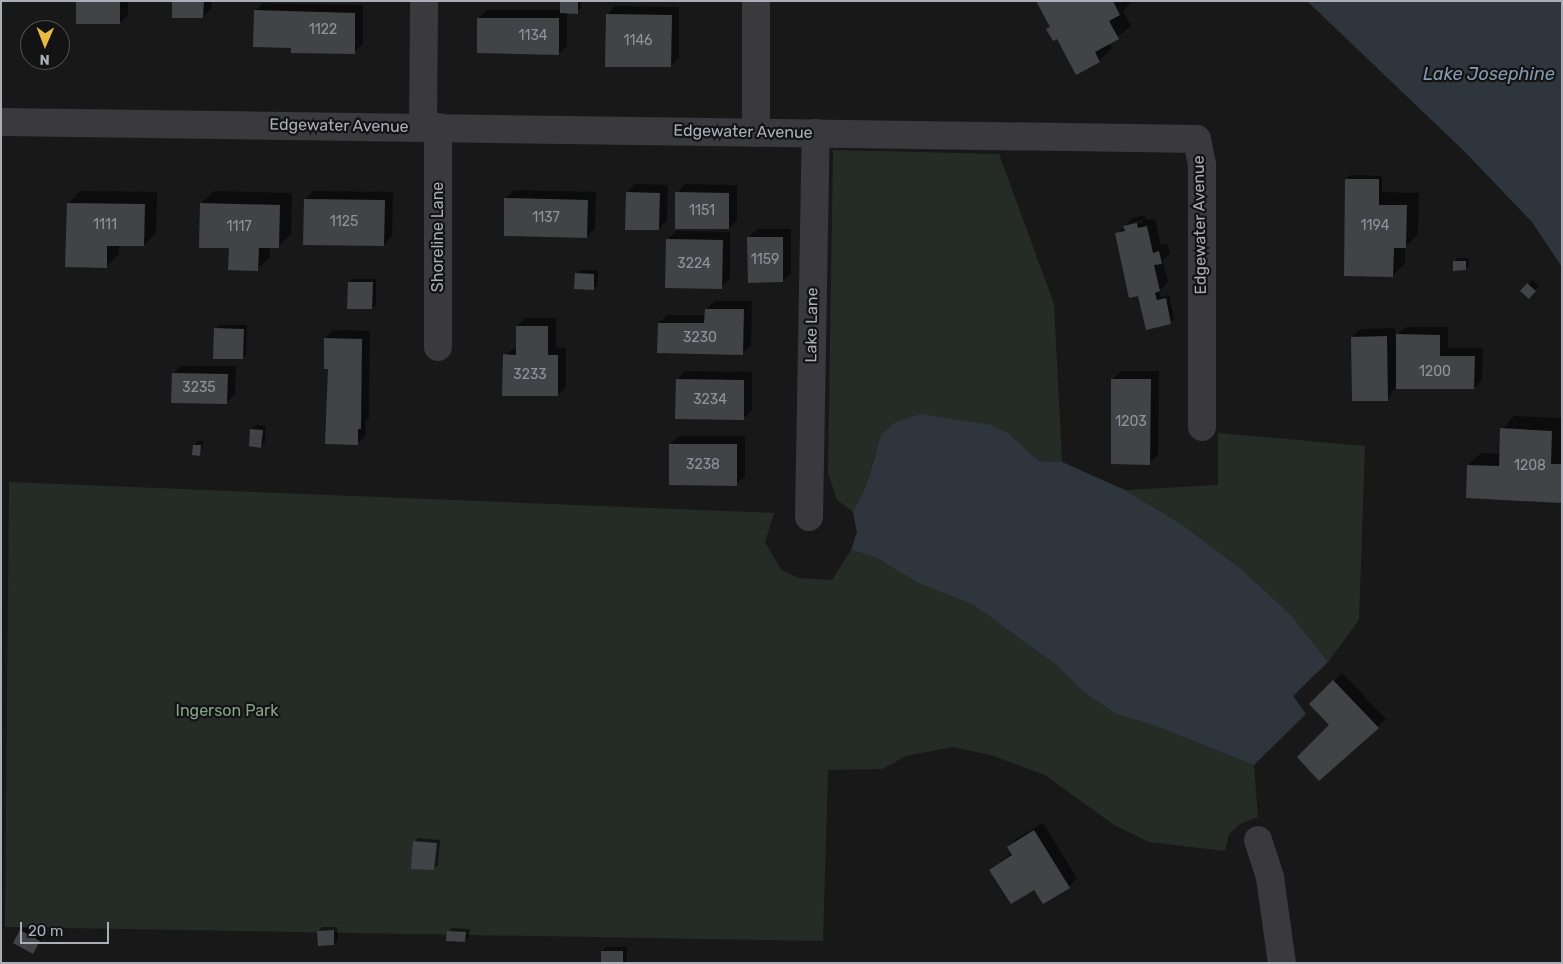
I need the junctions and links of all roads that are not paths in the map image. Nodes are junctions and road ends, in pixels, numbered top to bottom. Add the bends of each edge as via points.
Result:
1 (424, 1) edge
2 (756, 1) edge
3 (1, 122) edge
4 (430, 127) junction
5 (756, 133) junction
6 (816, 134) junction
7 (438, 347) dead end
8 (1202, 427) dead end
9 (809, 517) dead end
10 (1258, 840) dead end
11 (1282, 963) edge

1 - 4 street, Shoreline Lane
2 - 5 street
3 - 4 street, Edgewater Avenue
4 - 5 street, Edgewater Avenue
4 - 7 street, Shoreline Lane
5 - 6 street, Edgewater Avenue
6 - 8 street, Edgewater Avenue via 1197,139 1202,164
6 - 9 street, Lake Lane
10 - 11 street via 1270,878

